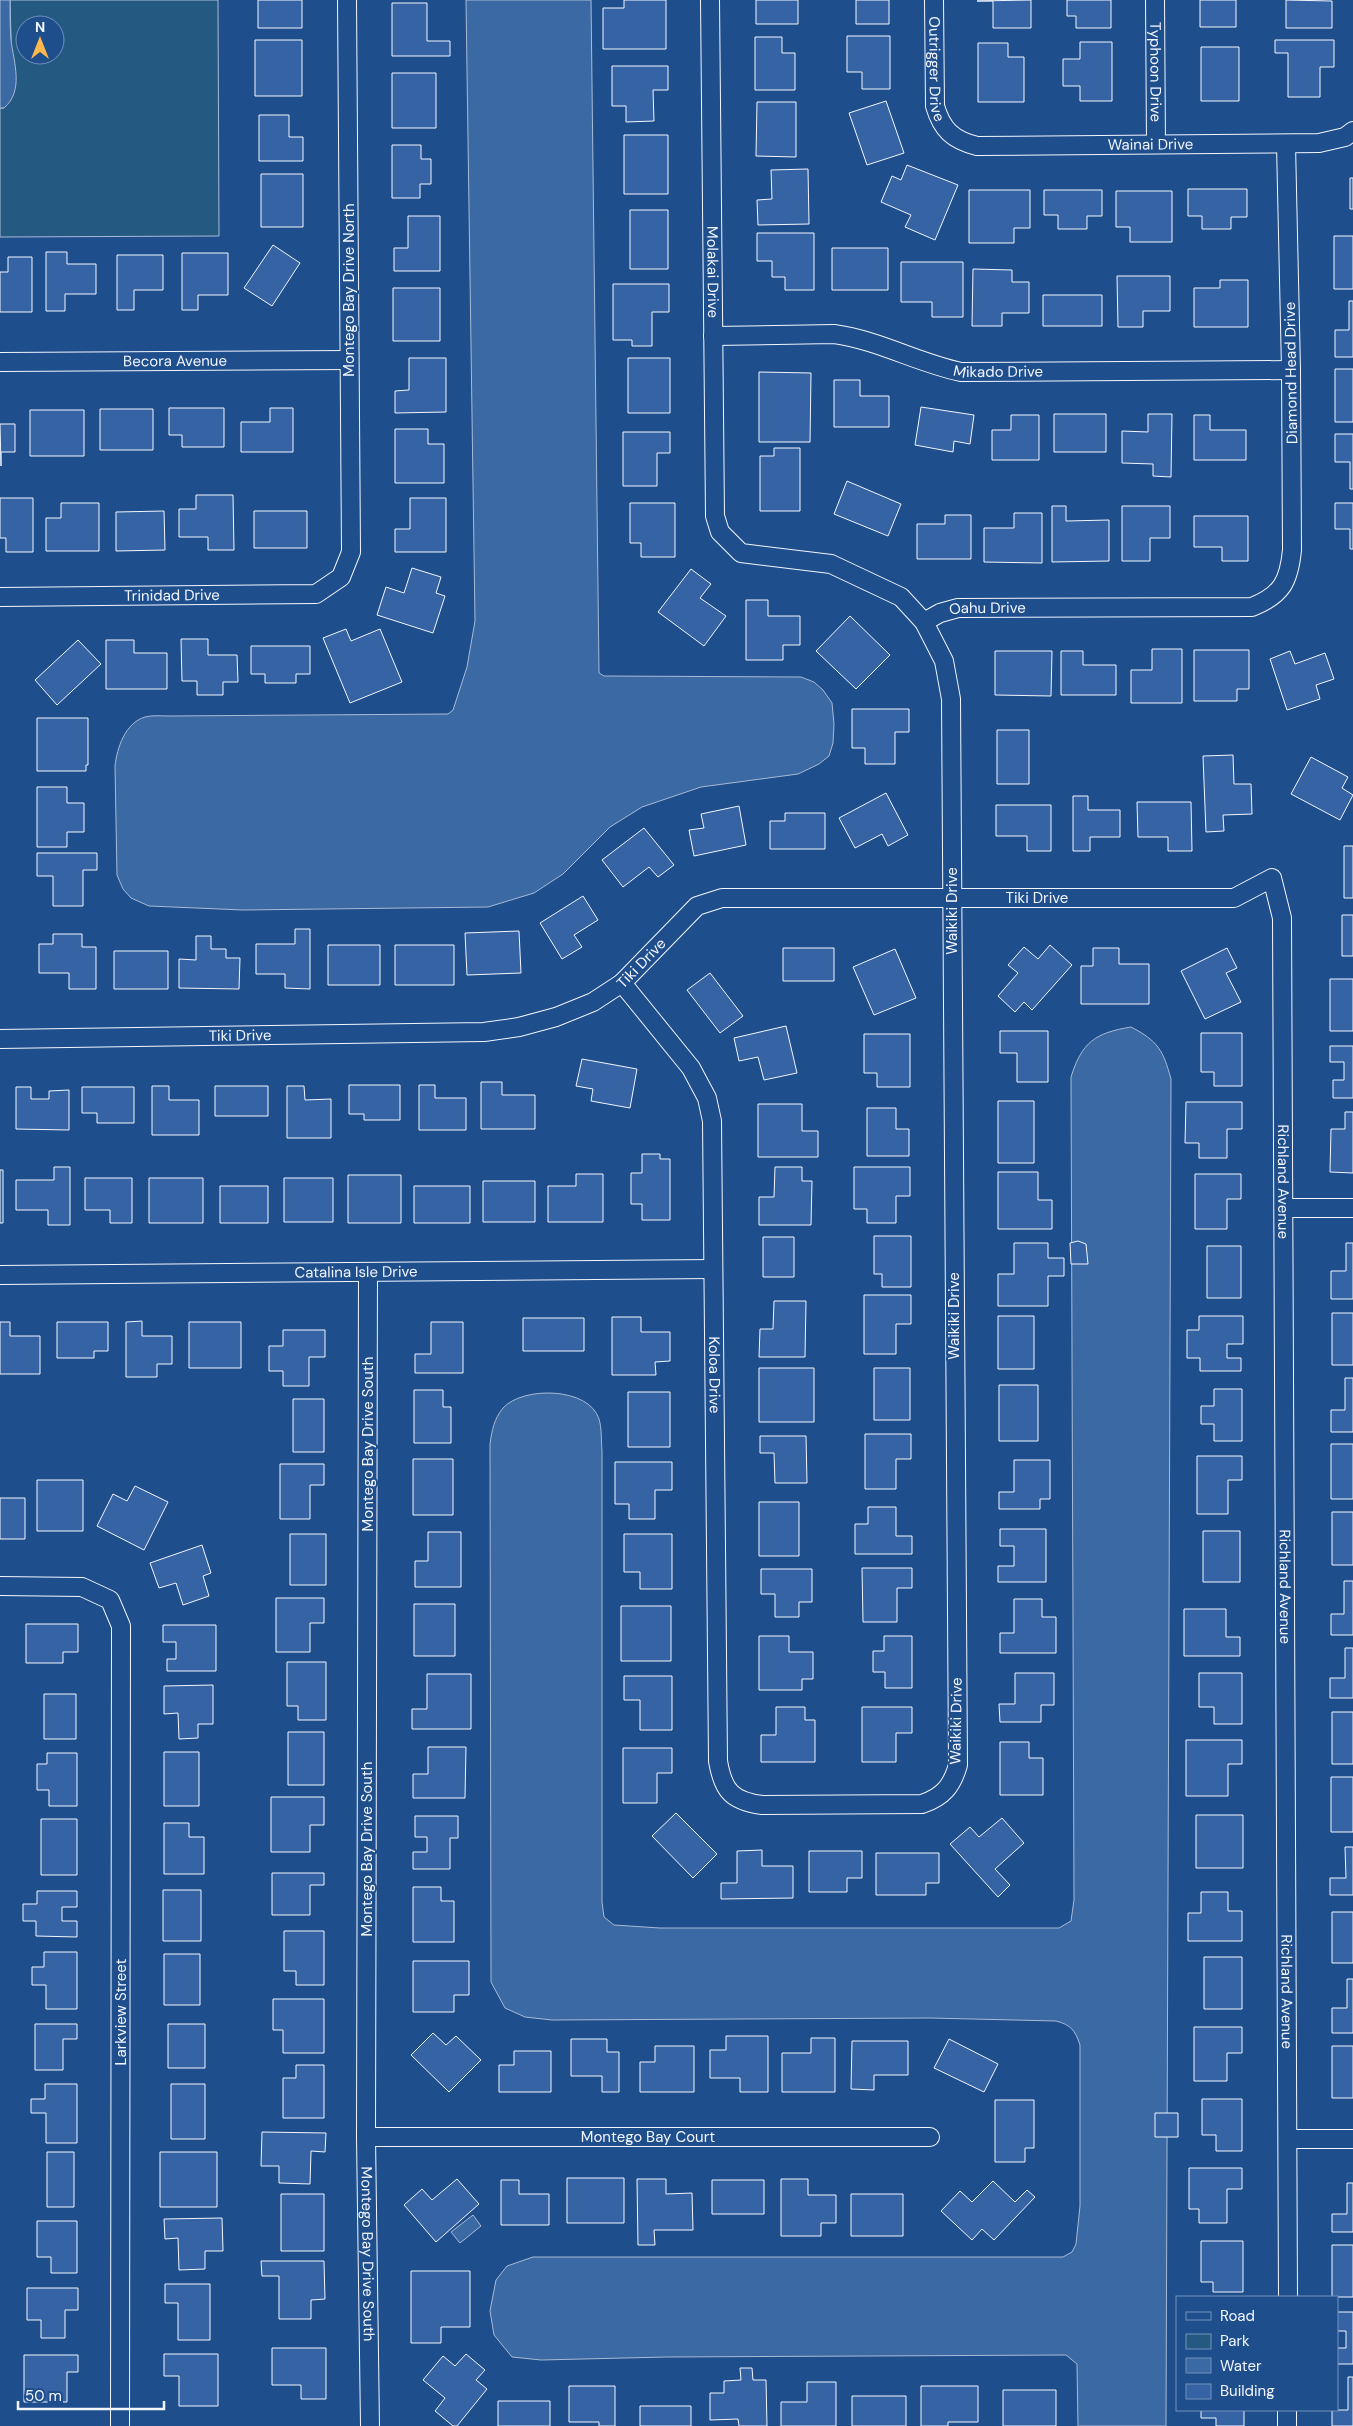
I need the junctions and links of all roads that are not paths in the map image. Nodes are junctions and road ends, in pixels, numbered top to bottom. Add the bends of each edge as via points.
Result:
1 (346, 0) edge
2 (710, 0) edge
3 (934, 0) edge
4 (1155, 0) edge
5 (1353, 131) edge
6 (949, 132) joint
7 (1156, 144) junction
8 (1286, 144) junction
9 (713, 336) junction
10 (349, 360) junction
11 (0, 362) edge
12 (1291, 370) junction
13 (340, 577) joint
14 (0, 597) edge
15 (1273, 597) joint
16 (924, 622) junction
17 (1272, 878) joint
18 (952, 899) junction
19 (622, 982) junction
20 (0, 1039) edge
21 (1284, 1208) junction
22 (1353, 1208) edge
23 (713, 1269) junction
24 (368, 1272) junction
25 (0, 1275) edge
26 (0, 1586) edge
27 (731, 1795) joint
28 (366, 2137) junction
29 (930, 2137) dead end
30 (1289, 2139) junction
31 (1353, 2139) edge
32 (1288, 2296) edge
33 (1287, 2411) edge
34 (120, 2426) edge
35 (370, 2426) edge
36 (1287, 2426) edge

1 - 10 street, Montego Bay Drive North
2 - 9 street, Molakai Drive
3 - 6 street, Outrigger Drive via 935,106 940,121
4 - 7 street, Typhoon Drive
5 - 8 street, Wainai Drive via 1332,141
6 - 7 street, Wainai Drive via 961,142 977,146
7 - 8 street, Wainai Drive
8 - 12 street, Diamond Head Drive
9 - 12 street, Mikado Drive via 834,334 961,372
9 - 16 street, Molakai Drive via 715,516 720,532 741,553 831,564 901,597
10 - 11 street, Becora Avenue
10 - 13 street, Montego Bay Drive North via 351,552
12 - 15 street, Diamond Head Drive via 1292,550 1288,576
13 - 14 street, Trinidad Drive via 316,594
15 - 16 street, Oahu Drive via 1252,607 958,608
16 - 18 street, Waikiki Drive via 944,661 951,699
17 - 18 street, Tiki Drive via 1234,898
17 - 21 street, Richland Avenue via 1282,918
18 - 19 street, Tiki Drive via 722,898 697,906
18 - 27 street, Waikiki Drive via 956,1772 948,1790 936,1800 922,1804 762,1806 746,1803
19 - 20 street, Tiki Drive via 593,1002 556,1017 484,1032
19 - 23 street, Koloa Drive via 691,1068 707,1098 712,1121
21 - 22 street
21 - 30 street, Richland Avenue
23 - 24 street, Catalina Isle Drive
23 - 27 street, Koloa Drive via 718,1761 721,1779
24 - 25 street, Catalina Isle Drive
24 - 28 street, Montego Bay Drive South
26 - 34 street, Larkview Street via 82,1588 110,1600 121,1626
28 - 29 street, Montego Bay Court
28 - 35 street, Montego Bay Drive South
30 - 31 street
30 - 32 street, Richland Avenue
33 - 36 street

